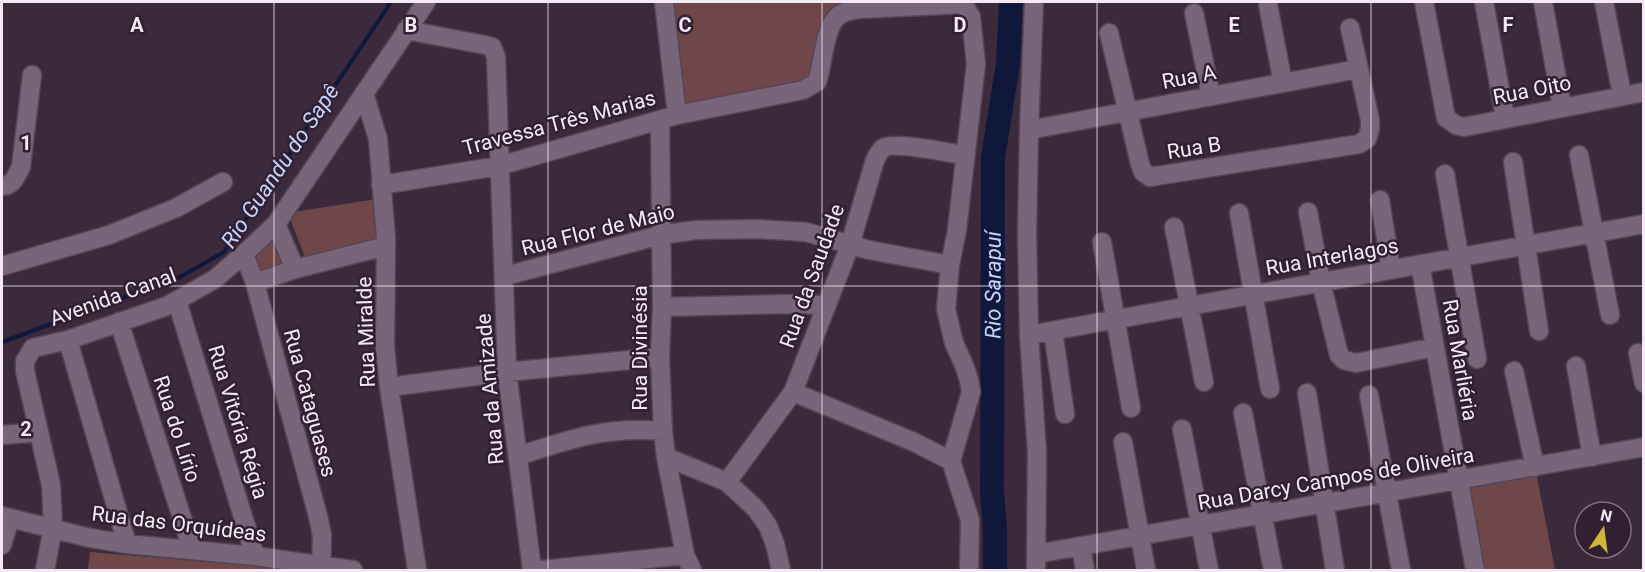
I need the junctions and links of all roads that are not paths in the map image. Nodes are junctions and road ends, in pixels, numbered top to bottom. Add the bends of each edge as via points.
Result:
1 (426, 2) edge
2 (664, 2) edge
3 (1037, 2) edge
4 (1424, 2) edge
5 (1484, 2) edge
6 (1543, 2) edge
7 (1604, 2) edge
8 (962, 3) edge
9 (1268, 5) dead end
10 (1194, 13) dead end
11 (1350, 28) dead end
12 (406, 30) junction
13 (1109, 33) dead end
14 (1358, 69) junction
15 (32, 75) dead end
16 (1283, 83) junction
17 (1644, 92) edge
18 (364, 93) junction
19 (1622, 95) junction
20 (1211, 96) junction
21 (1562, 107) junction
22 (1127, 112) junction
23 (1505, 117) junction
24 (668, 118) junction
25 (1029, 130) junction
26 (964, 155) junction
27 (1579, 155) dead end
28 (1513, 162) dead end
29 (499, 166) junction
30 (1445, 174) dead end
31 (223, 182) dead end
32 (381, 185) junction
33 (2, 186) edge
34 (1380, 200) dead end
35 (1308, 212) dead end
36 (1239, 213) dead end
37 (276, 224) junction
38 (1644, 224) edge
39 (1174, 227) dead end
40 (1594, 233) junction
41 (661, 235) junction
42 (1102, 242) dead end
43 (850, 245) junction
44 (1525, 245) junction
45 (386, 246) junction
46 (244, 254) junction
47 (1458, 258) junction
48 (1420, 264) junction
49 (950, 265) junction
50 (2, 266) edge
51 (295, 268) junction
52 (1391, 270) junction
53 (505, 276) junction
54 (1321, 282) junction
55 (255, 283) junction
56 (1253, 294) junction
57 (177, 301) junction
58 (827, 305) junction
59 (1189, 306) junction
60 (662, 307) junction
61 (1610, 315) dead end
62 (1116, 319) junction
63 (119, 322) junction
64 (1053, 331) junction
65 (1539, 331) dead end
66 (1029, 335) junction
67 (68, 339) junction
68 (1435, 347) junction
69 (1638, 353) dead end
70 (660, 357) junction
71 (1477, 359) dead end
72 (1576, 366) dead end
73 (1514, 371) dead end
74 (507, 372) junction
75 (1204, 382) dead end
76 (1644, 383) edge
77 (389, 387) junction
78 (1270, 389) dead end
79 (793, 392) junction
80 (1307, 393) dead end
81 (1369, 395) dead end
82 (1131, 408) dead end
83 (1243, 413) dead end
84 (1065, 414) dead end
85 (1182, 429) dead end
86 (663, 431) junction
87 (39, 432) junction
88 (2, 435) edge
89 (1123, 442) dead end
90 (1644, 447) edge
91 (518, 456) junction
92 (666, 457) junction
93 (1592, 457) junction
94 (951, 461) junction
95 (1535, 467) junction
96 (1459, 480) junction
97 (727, 482) junction
98 (1386, 493) junction
99 (1325, 504) junction
100 (1263, 514) junction
101 (6, 517) edge
102 (1201, 525) junction
103 (53, 527) junction
104 (1140, 536) junction
105 (127, 544) junction
106 (2, 545) edge
107 (1081, 546) junction
108 (192, 549) junction
109 (255, 556) junction
110 (1036, 562) edge
111 (689, 563) edge
112 (321, 568) edge
113 (45, 570) edge
114 (353, 570) edge
115 (417, 570) edge
116 (532, 570) edge
117 (542, 570) edge
118 (782, 570) edge
119 (969, 570) edge
120 (1085, 570) edge
121 (1146, 570) edge
122 (1209, 570) edge
123 (1273, 570) edge
124 (1335, 570) edge
125 (1401, 570) edge
126 (1475, 570) edge

1 - 12 street, Avenida Canal
2 - 24 street, Rua Divinésia
3 - 25 street
4 - 23 street, Rua Oito via 1446,118 1464,127
5 - 23 street
6 - 21 street
7 - 19 street
8 - 24 street, Travessa Três Marias via 845,11 830,26 820,73 812,86
8 - 26 street via 971,17 976,64
9 - 16 street
10 - 20 street
11 - 14 street
12 - 18 street, Avenida Canal
12 - 29 street, Rua da Amizade via 485,45 495,51
13 - 22 street, Rua B
14 - 16 street, Rua A
14 - 22 street, Rua B via 1370,120 1367,139 1359,144 1150,177 1140,164
15 - 33 street via 21,167 14,181
16 - 20 street, Rua A
17 - 19 street, Rua Oito
18 - 32 street, Rua Miralde via 378,140
18 - 37 street, Avenida Canal
19 - 21 street, Rua Oito
20 - 22 street, Rua A
21 - 23 street, Rua Oito
22 - 25 street, Rua A
24 - 29 street, Travessa Três Marias
24 - 41 street, Rua Divinésia
25 - 66 street
26 - 43 street, Rua da Saudade via 909,147 882,148
26 - 49 street
27 - 40 street
28 - 44 street
29 - 32 street, Travessa Três Marias
29 - 53 street, Rua da Amizade
30 - 47 street
31 - 50 street via 130,227
32 - 45 street, Rua Miralde
34 - 52 street
35 - 54 street
36 - 56 street
37 - 46 street, Avenida Canal
37 - 51 street
38 - 40 street, Rua Interlagos
39 - 59 street
40 - 44 street, Rua Interlagos
40 - 61 street
41 - 43 street, Rua Flor de Maio via 759,229 806,232
41 - 53 street, Rua Flor de Maio
41 - 60 street, Rua Divinésia
42 - 62 street
43 - 49 street, Rua Flor de Maio
43 - 58 street, Rua da Saudade
44 - 47 street, Rua Interlagos
44 - 65 street
45 - 51 street
45 - 77 street, Rua Miralde via 385,347
46 - 55 street, Rua Cataguases
46 - 57 street, Avenida Canal via 215,279
47 - 48 street, Rua Interlagos
47 - 71 street
48 - 52 street, Rua Interlagos
48 - 68 street, Rua Marliéria
49 - 94 street via 946,309 970,392
51 - 55 street
52 - 54 street, Rua Interlagos
53 - 74 street, Rua da Amizade
54 - 56 street, Rua Interlagos
54 - 68 street via 1339,355 1350,363
55 - 112 street, Rua Cataguases via 319,520
56 - 59 street, Rua Interlagos
56 - 78 street
57 - 63 street, Avenida Canal
57 - 109 street, Rua Vitória Régia
58 - 60 street
58 - 79 street, Rua da Saudade
59 - 62 street, Rua Interlagos
59 - 75 street
60 - 70 street, Rua Divinésia
62 - 64 street, Rua Interlagos
62 - 82 street
63 - 67 street, Avenida Canal
63 - 108 street, Rua do Lírio
64 - 66 street, Rua Interlagos
64 - 84 street
66 - 110 street via 1037,452
67 - 87 street, Avenida Canal via 33,348 25,361
67 - 105 street
68 - 96 street, Rua Marliéria
69 - 76 street
70 - 74 street
70 - 86 street, Rua Divinésia
72 - 93 street
73 - 95 street
74 - 77 street
74 - 91 street, Rua da Amizade
77 - 115 street, Rua Miralde
79 - 94 street
79 - 97 street, Rua da Saudade
80 - 99 street
81 - 98 street
83 - 100 street
85 - 102 street
86 - 91 street via 636,429 589,434
86 - 92 street, Rua Divinésia
87 - 88 street
87 - 103 street via 51,485
89 - 104 street
90 - 93 street, Rua Darcy Campos de Oliveira
91 - 116 street, Rua da Amizade
92 - 97 street
92 - 111 street, Rua Divinésia
93 - 95 street, Rua Darcy Campos de Oliveira
94 - 119 street via 970,520
95 - 96 street, Rua Darcy Campos de Oliveira
96 - 98 street, Rua Darcy Campos de Oliveira
96 - 126 street, Rua Marliéria
97 - 118 street via 768,526
98 - 99 street, Rua Darcy Campos de Oliveira
98 - 125 street
99 - 100 street, Rua Darcy Campos de Oliveira
99 - 124 street
100 - 102 street, Rua Darcy Campos de Oliveira
100 - 123 street
101 - 103 street, Rua das Orquídeas
101 - 106 street
102 - 104 street, Rua Darcy Campos de Oliveira
102 - 122 street
103 - 105 street, Rua das Orquídeas
103 - 113 street
104 - 107 street, Rua Darcy Campos de Oliveira
104 - 121 street
105 - 108 street, Rua das Orquídeas
107 - 110 street, Rua Darcy Campos de Oliveira
107 - 120 street
108 - 109 street, Rua das Orquídeas
109 - 112 street, Rua das Orquídeas
111 - 117 street
112 - 114 street, Rua das Orquídeas

